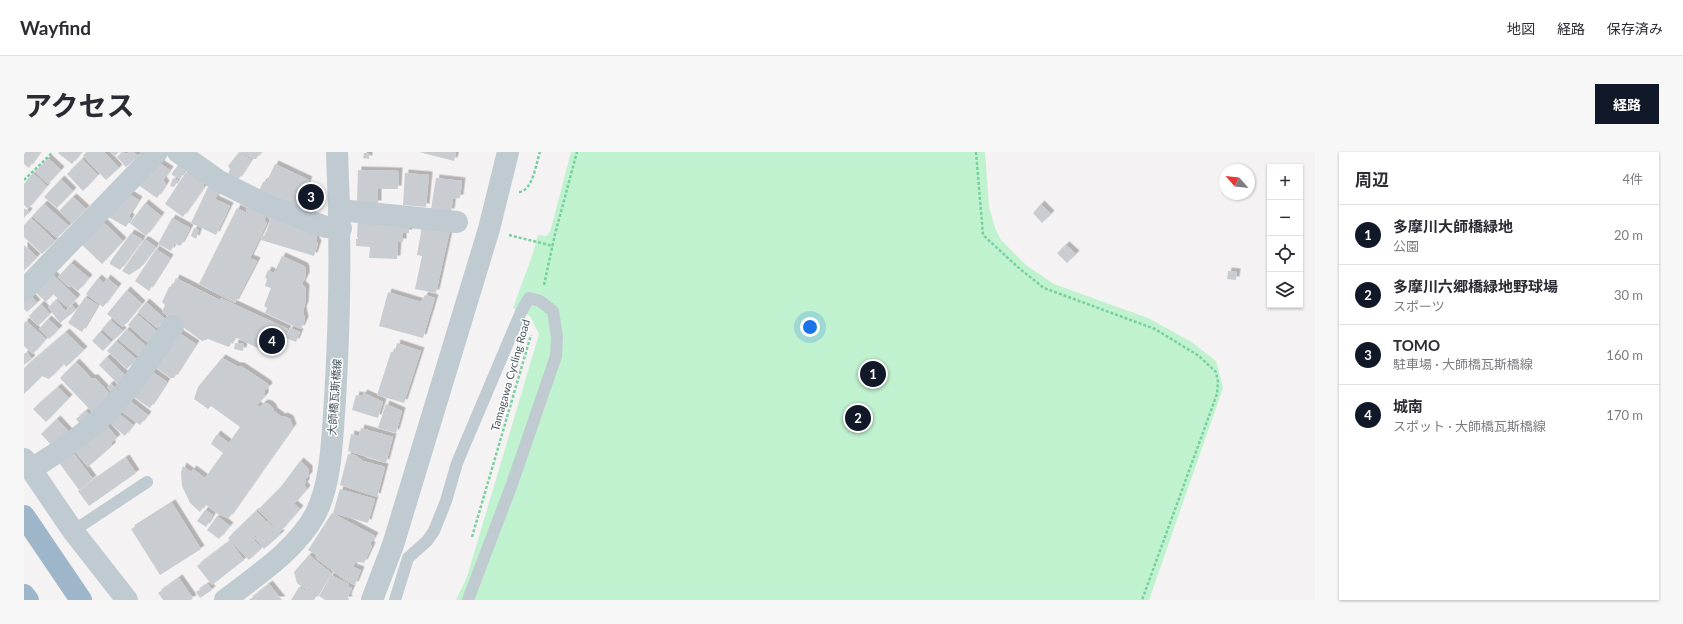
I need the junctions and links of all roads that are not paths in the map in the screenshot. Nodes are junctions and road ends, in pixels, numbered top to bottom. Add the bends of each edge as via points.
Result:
1 (157, 152) edge
2 (178, 152) edge
3 (338, 152) edge
4 (508, 152) edge
5 (341, 219) junction
6 (457, 222) dead end
7 (24, 290) edge
8 (173, 326) dead end
9 (27, 464) edge
10 (147, 482) dead end
11 (24, 516) edge
12 (74, 531) junction
13 (24, 595) edge
14 (28, 600) edge
15 (81, 600) edge
16 (127, 600) edge
17 (225, 600) edge
18 (372, 600) edge
19 (395, 600) edge
20 (468, 600) edge

1 - 7 street
2 - 5 street via 219,181 271,207 326,227
3 - 5 street, 大師橋瓦斯橋線
4 - 18 street via 488,229 393,545
5 - 6 street
5 - 17 street, 大師橋瓦斯橋線 via 333,426 321,502 302,535
8 - 9 street via 146,365 106,413 57,454
9 - 12 street
10 - 12 lane
11 - 15 highway
12 - 16 street
13 - 14 highway
19 - 20 lane via 408,558 434,531 457,463 529,298 540,301 553,310 557,336 556,356 512,484

